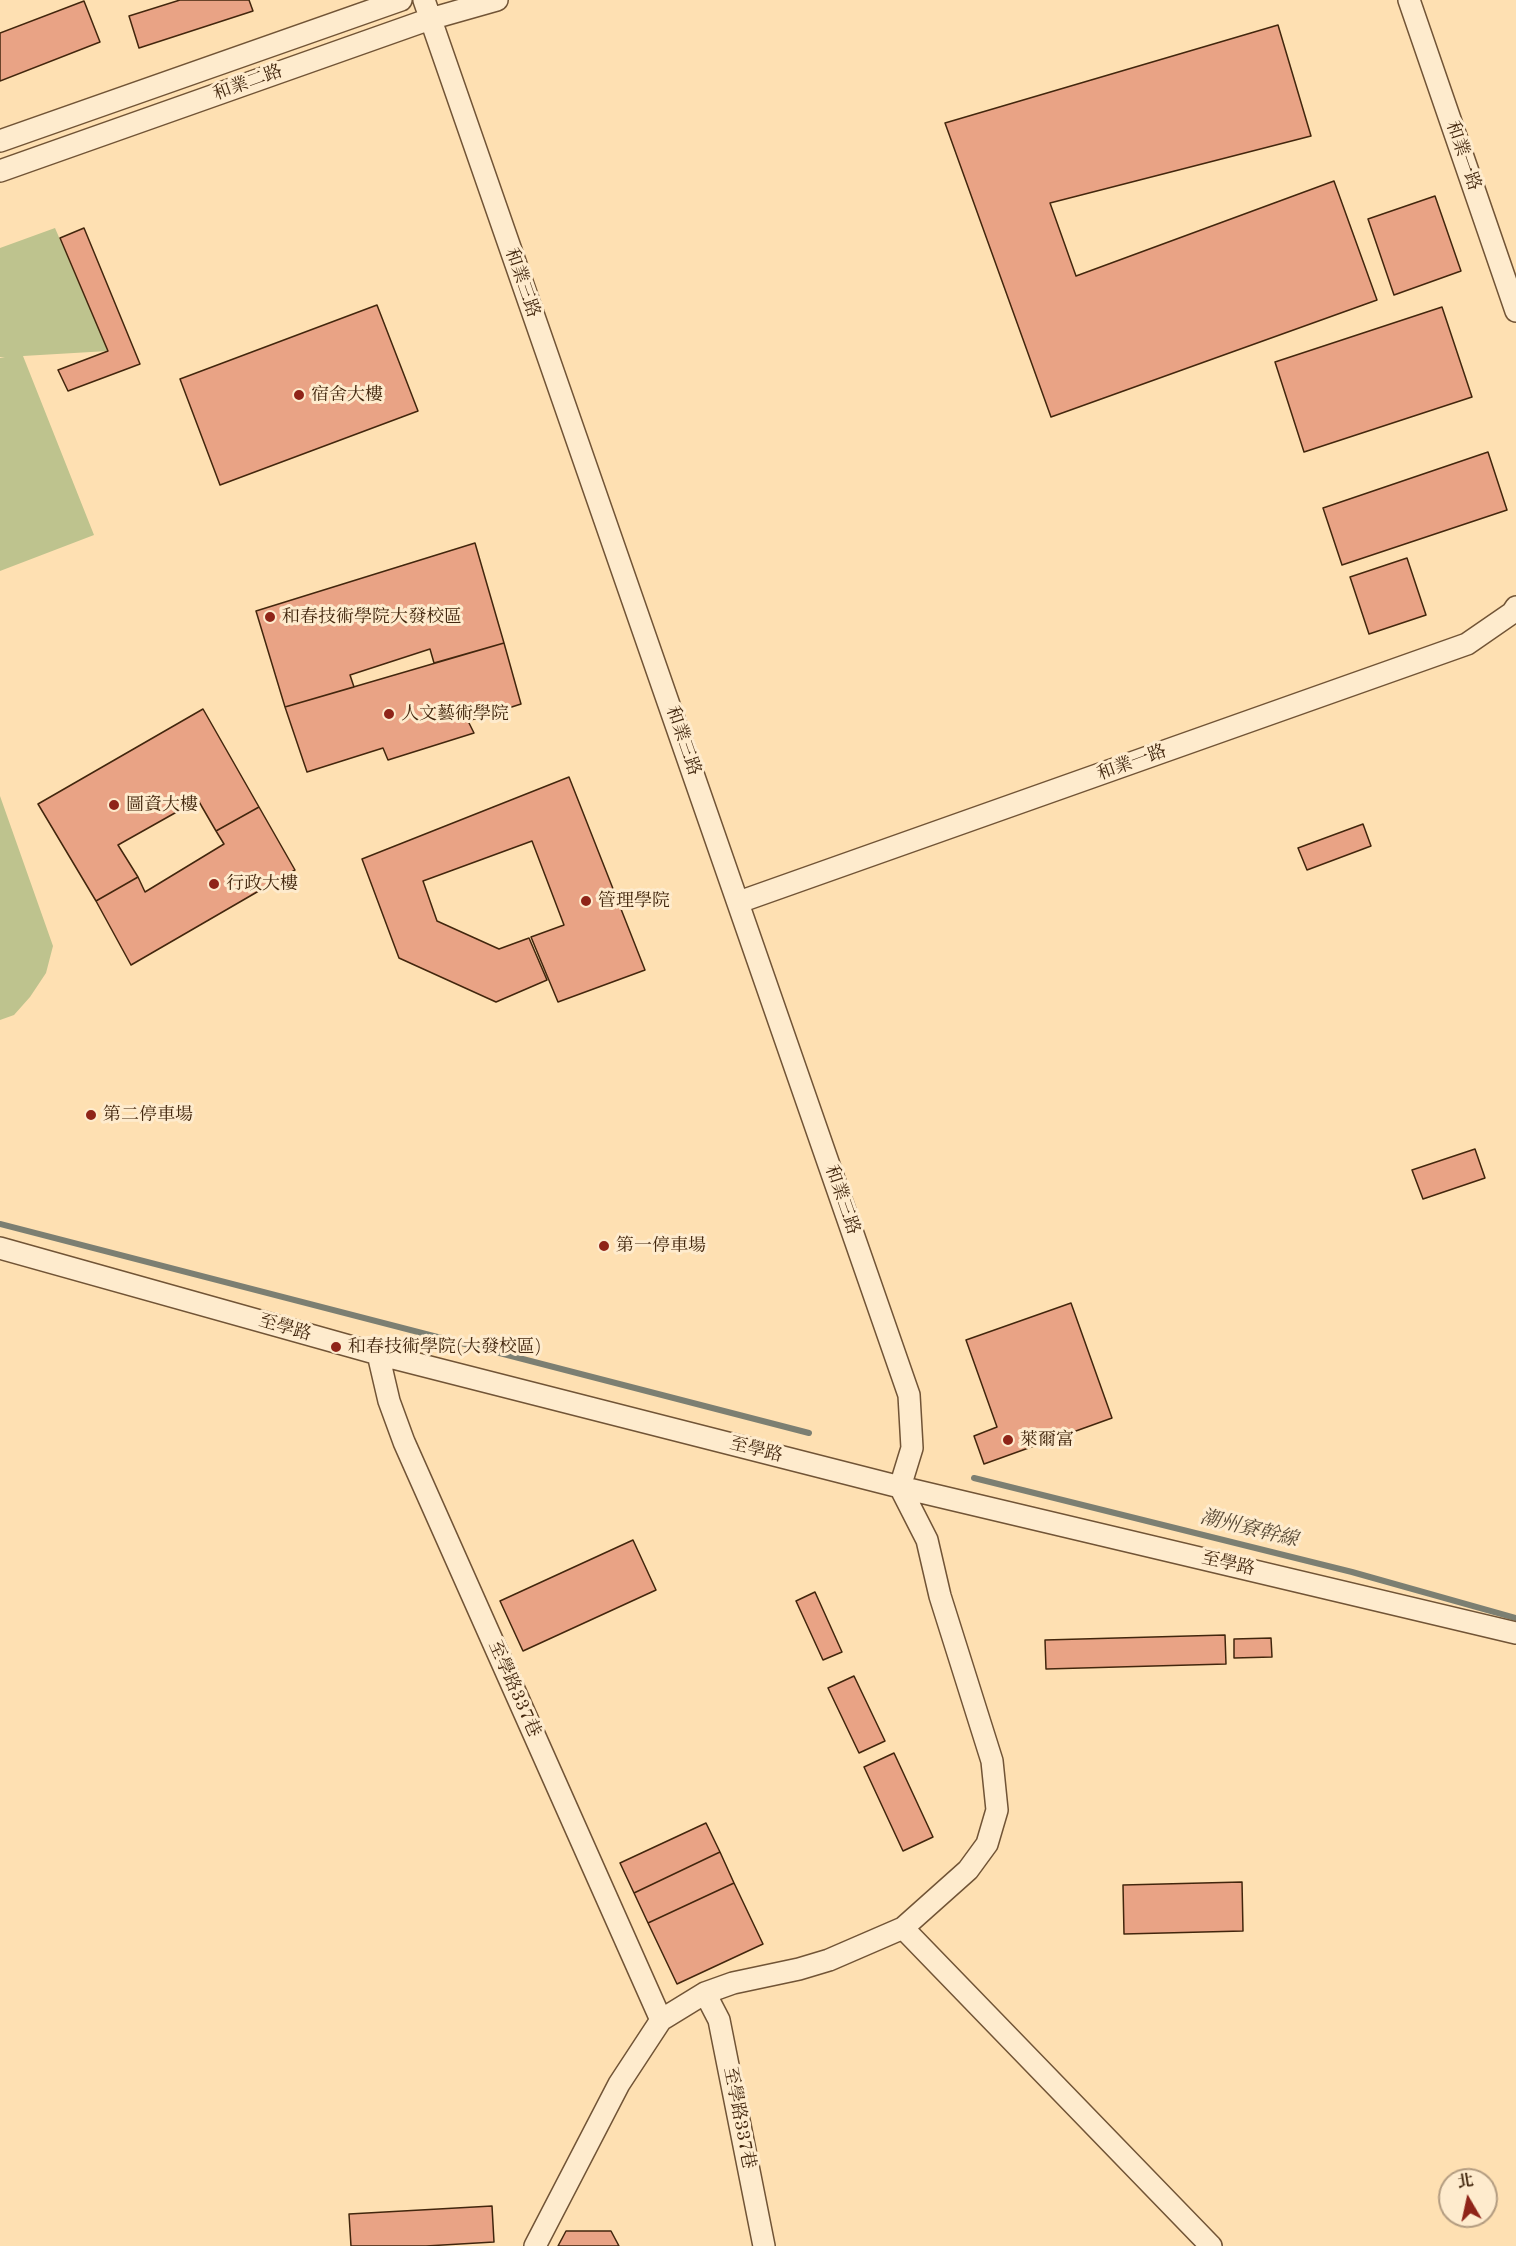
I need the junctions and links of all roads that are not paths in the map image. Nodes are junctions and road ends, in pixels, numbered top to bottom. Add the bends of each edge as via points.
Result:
1 (401, 0) edge
2 (497, 0) edge
3 (1409, 0) edge
4 (427, 9) edge
5 (0, 141) edge
6 (0, 171) edge
7 (1516, 311) edge
8 (1516, 607) edge
9 (739, 902) junction
10 (0, 1248) edge
11 (378, 1354) junction
12 (900, 1486) junction
13 (1516, 1633) edge
14 (903, 1928) junction
15 (705, 1993) junction
16 (661, 2020) junction
17 (535, 2246) edge
18 (764, 2246) edge
19 (1210, 2246) edge

1 - 5 street, 和業二路
2 - 4 street, 和業二路
3 - 7 street, 和業一路
4 - 6 street, 和業二路
4 - 9 street, 和業三路
8 - 9 street, 和業一路 via 1467,644
9 - 12 street, 和業三路 via 909,1395 912,1448
10 - 11 street, 至學路
11 - 12 street, 至學路
11 - 16 street, 至學路337巷 via 388,1401 404,1442
12 - 13 street, 至學路
12 - 14 street via 927,1539 940,1596 992,1761 997,1810 987,1844 968,1870
14 - 15 street via 809,1966
14 - 19 street
15 - 16 street
15 - 18 street, 至學路337巷 via 719,2020
16 - 17 street via 619,2084

